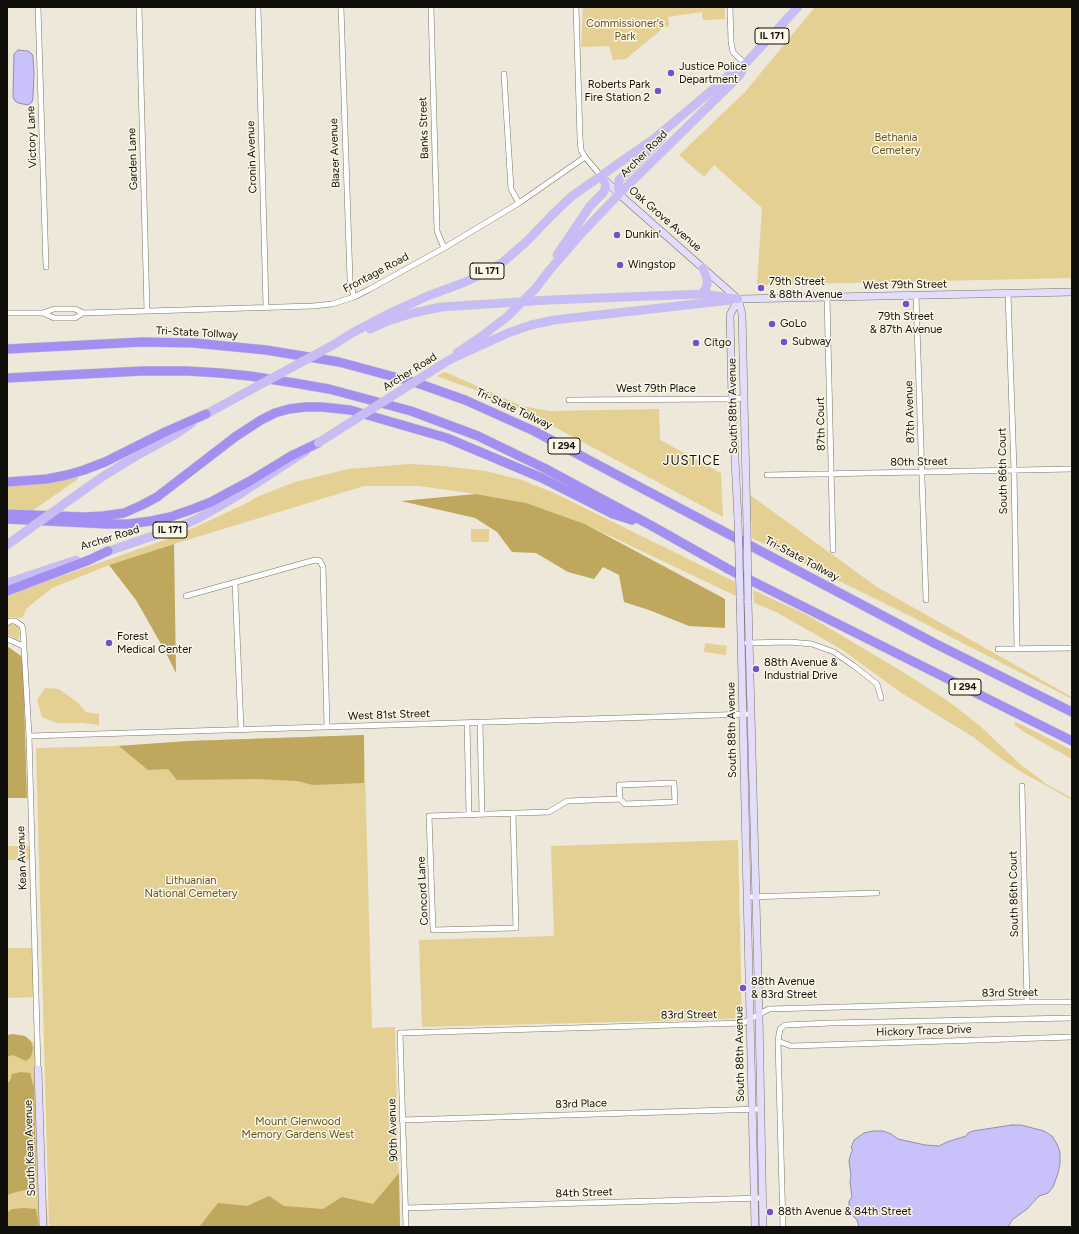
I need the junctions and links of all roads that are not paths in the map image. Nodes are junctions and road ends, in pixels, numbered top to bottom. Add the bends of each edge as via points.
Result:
1 (38, 7) edge
2 (139, 7) edge
3 (258, 7) edge
4 (341, 7) edge
5 (431, 7) edge
6 (576, 7) edge
7 (730, 7) edge
8 (798, 7) edge
9 (745, 64) junction
10 (504, 74) dead end
11 (681, 117) junction
12 (585, 157) junction
13 (601, 176) junction
14 (620, 194) junction
15 (519, 203) junction
16 (444, 248) junction
17 (46, 267) dead end
18 (703, 268) junction
19 (548, 272) junction
20 (1072, 292) edge
21 (1008, 293) junction
22 (702, 294) junction
23 (916, 295) junction
24 (354, 297) junction
25 (828, 297) junction
26 (738, 299) junction
27 (266, 307) junction
28 (83, 312) junction
29 (147, 312) junction
30 (7, 313) edge
31 (43, 313) junction
32 (353, 335) junction
33 (7, 350) edge
34 (448, 360) junction
35 (7, 378) edge
36 (732, 398) junction
37 (744, 398) junction
38 (569, 400) dead end
39 (206, 414) junction
40 (318, 443) junction
41 (1072, 469) edge
42 (1014, 470) junction
43 (922, 472) junction
44 (832, 474) junction
45 (767, 475) dead end
46 (7, 482) edge
47 (7, 514) edge
48 (7, 519) edge
49 (652, 526) junction
50 (7, 545) edge
51 (833, 550) dead end
52 (108, 552) junction
53 (7, 583) edge
54 (235, 583) junction
55 (7, 591) edge
56 (186, 596) dead end
57 (926, 600) dead end
58 (7, 623) edge
59 (7, 639) edge
60 (749, 643) junction
61 (741, 644) junction
62 (23, 646) junction
63 (1017, 648) junction
64 (1072, 648) edge
65 (998, 649) dead end
66 (882, 698) dead end
67 (1072, 712) edge
68 (743, 714) junction
69 (751, 714) junction
70 (480, 722) junction
71 (467, 723) junction
72 (327, 727) junction
73 (241, 730) junction
74 (29, 736) junction
75 (1072, 740) edge
76 (1022, 786) dead end
77 (620, 799) junction
78 (513, 813) junction
79 (469, 814) junction
80 (482, 814) junction
81 (877, 893) dead end
82 (747, 897) junction
83 (756, 897) junction
84 (1026, 1002) junction
85 (1072, 1002) edge
86 (759, 1014) junction
87 (1072, 1018) edge
88 (750, 1019) junction
89 (400, 1033) joint
90 (1072, 1037) edge
91 (778, 1042) junction
92 (38, 1069) joint
93 (752, 1109) junction
94 (761, 1109) junction
95 (402, 1120) junction
96 (754, 1198) junction
97 (763, 1198) junction
98 (405, 1208) junction
99 (43, 1227) edge
100 (406, 1227) edge
101 (755, 1227) edge
102 (763, 1227) edge
103 (783, 1227) edge

1 - 17 street, Victory Lane
2 - 29 street, Garden Lane
3 - 27 street, Cronin Avenue
4 - 24 street, Blazer Avenue via 350,280
5 - 16 street, Banks Street via 437,231
6 - 12 street, Oak Grove Avenue via 580,138 581,150
7 - 9 street via 733,52
8 - 9 main road, Archer Road / IL 171
9 - 11 main road, Archer Road / IL 171 via 734,70
9 - 14 main road, Archer Road / IL 171 via 740,75
10 - 15 street via 511,189
11 - 13 main road, Archer Road / IL 171
11 - 14 main road via 619,180
12 - 13 street, Oak Grove Avenue
12 - 15 street, Frontage Road
13 - 14 street, Oak Grove Avenue
13 - 19 main road via 606,187 603,193 590,206 557,254
13 - 32 main road, Archer Road / IL 171 via 572,196 503,262 463,283 404,306
14 - 18 street, Oak Grove Avenue
14 - 19 main road, Archer Road / IL 171
15 - 16 street, Frontage Road
16 - 24 street, Frontage Road
18 - 22 main road via 707,284
18 - 26 street, Oak Grove Avenue
19 - 34 main road, Archer Road / IL 171, bridge via 508,316
20 - 21 street, West 79th Street
21 - 23 street, West 79th Street
21 - 42 street, South 86th Court
22 - 26 main road
22 - 32 main road via 434,308 412,313
23 - 25 street, West 79th Street
23 - 43 street, 87th Avenue
24 - 27 street, Frontage Road via 332,304
25 - 26 street, West 79th Street
25 - 44 street, 87th Court
26 - 34 main road via 554,320 508,333
26 - 36 street, South 88th Avenue via 730,315
26 - 37 street, South 88th Avenue via 742,314
27 - 29 street, Frontage Road
28 - 29 street, Frontage Road
28 - 31 street via 75,309 54,309
28 - 31 street via 75,318 54,318
30 - 31 street
32 - 39 main road, bridge
33 - 67 highway, Tri-State Tollway / I 294 via 142,342 194,343 266,350 339,362 424,385 465,400 541,434 936,644
34 - 40 main road, Archer Road / IL 171, bridge
35 - 49 highway, I 294 via 187,371 250,376 329,389 411,411 478,436
36 - 37 street, West 79th Place
36 - 38 street, West 79th Place
36 - 61 street, South 88th Avenue, bridge
37 - 60 street, South 88th Avenue, bridge
39 - 46 highway via 84,470 46,479
39 - 50 main road, bridge via 102,477
40 - 48 highway via 211,502 170,517 114,524
40 - 52 main road, Archer Road / IL 171 via 199,518
41 - 42 street, 80th Street
42 - 43 street, 80th Street
42 - 63 street, South 86th Court
43 - 44 street, 80th Street
43 - 57 street, 87th Avenue
44 - 45 street, 80th Street
44 - 51 street, 87th Court
47 - 49 highway via 84,517 124,513 157,497 261,420 289,409 322,406 350,410 447,438 542,478 614,514
49 - 75 highway, I 294 via 730,570
52 - 53 main road, Archer Road / IL 171
52 - 55 highway
54 - 56 street
54 - 72 street via 315,560 320,561 323,567
54 - 73 street
58 - 62 street, Kean Avenue via 15,621 22,626
59 - 62 street
60 - 61 street
60 - 66 street via 812,644 834,652 877,684
60 - 69 street, South 88th Avenue
61 - 68 street, South 88th Avenue
62 - 74 street, Kean Avenue
63 - 64 street
63 - 65 street
68 - 69 street, West 81st Street
68 - 70 street, West 81st Street
68 - 82 street, South 88th Avenue
69 - 83 street, South 88th Avenue
70 - 71 street, West 81st Street
70 - 80 street
71 - 72 street, West 81st Street
71 - 79 street
72 - 73 street, West 81st Street
73 - 74 street, West 81st Street
74 - 92 street, Kean Avenue
76 - 84 street, South 86th Court
77 - 77 street, Concord Lane via 625,804 675,802 674,783 619,784
77 - 78 street, Concord Lane via 567,801 549,812
78 - 79 street, Concord Lane via 516,928 433,930 429,816
78 - 80 street, Concord Lane
79 - 80 street, Concord Lane
81 - 83 street
82 - 83 street
82 - 88 street, South 88th Avenue
83 - 86 street, South 88th Avenue
84 - 85 street, 83rd Street
84 - 86 street, 83rd Street via 769,1009
86 - 88 street, 83rd Street
86 - 94 street, South 88th Avenue
87 - 91 street via 785,1025 780,1029
88 - 89 street, 83rd Street via 733,1024
88 - 93 street, South 88th Avenue
89 - 95 street, 90th Avenue
90 - 91 street, Hickory Trace Drive via 791,1046
91 - 103 street
92 - 99 street, South Kean Avenue
93 - 94 street, 83rd Place
93 - 95 street, 83rd Place
93 - 96 street, South 88th Avenue
94 - 97 street, South 88th Avenue
95 - 98 street, 90th Avenue
96 - 97 street, 84th Street
96 - 98 street, 84th Street
96 - 101 street, South 88th Avenue
97 - 102 street, South 88th Avenue
98 - 100 street, 90th Avenue

